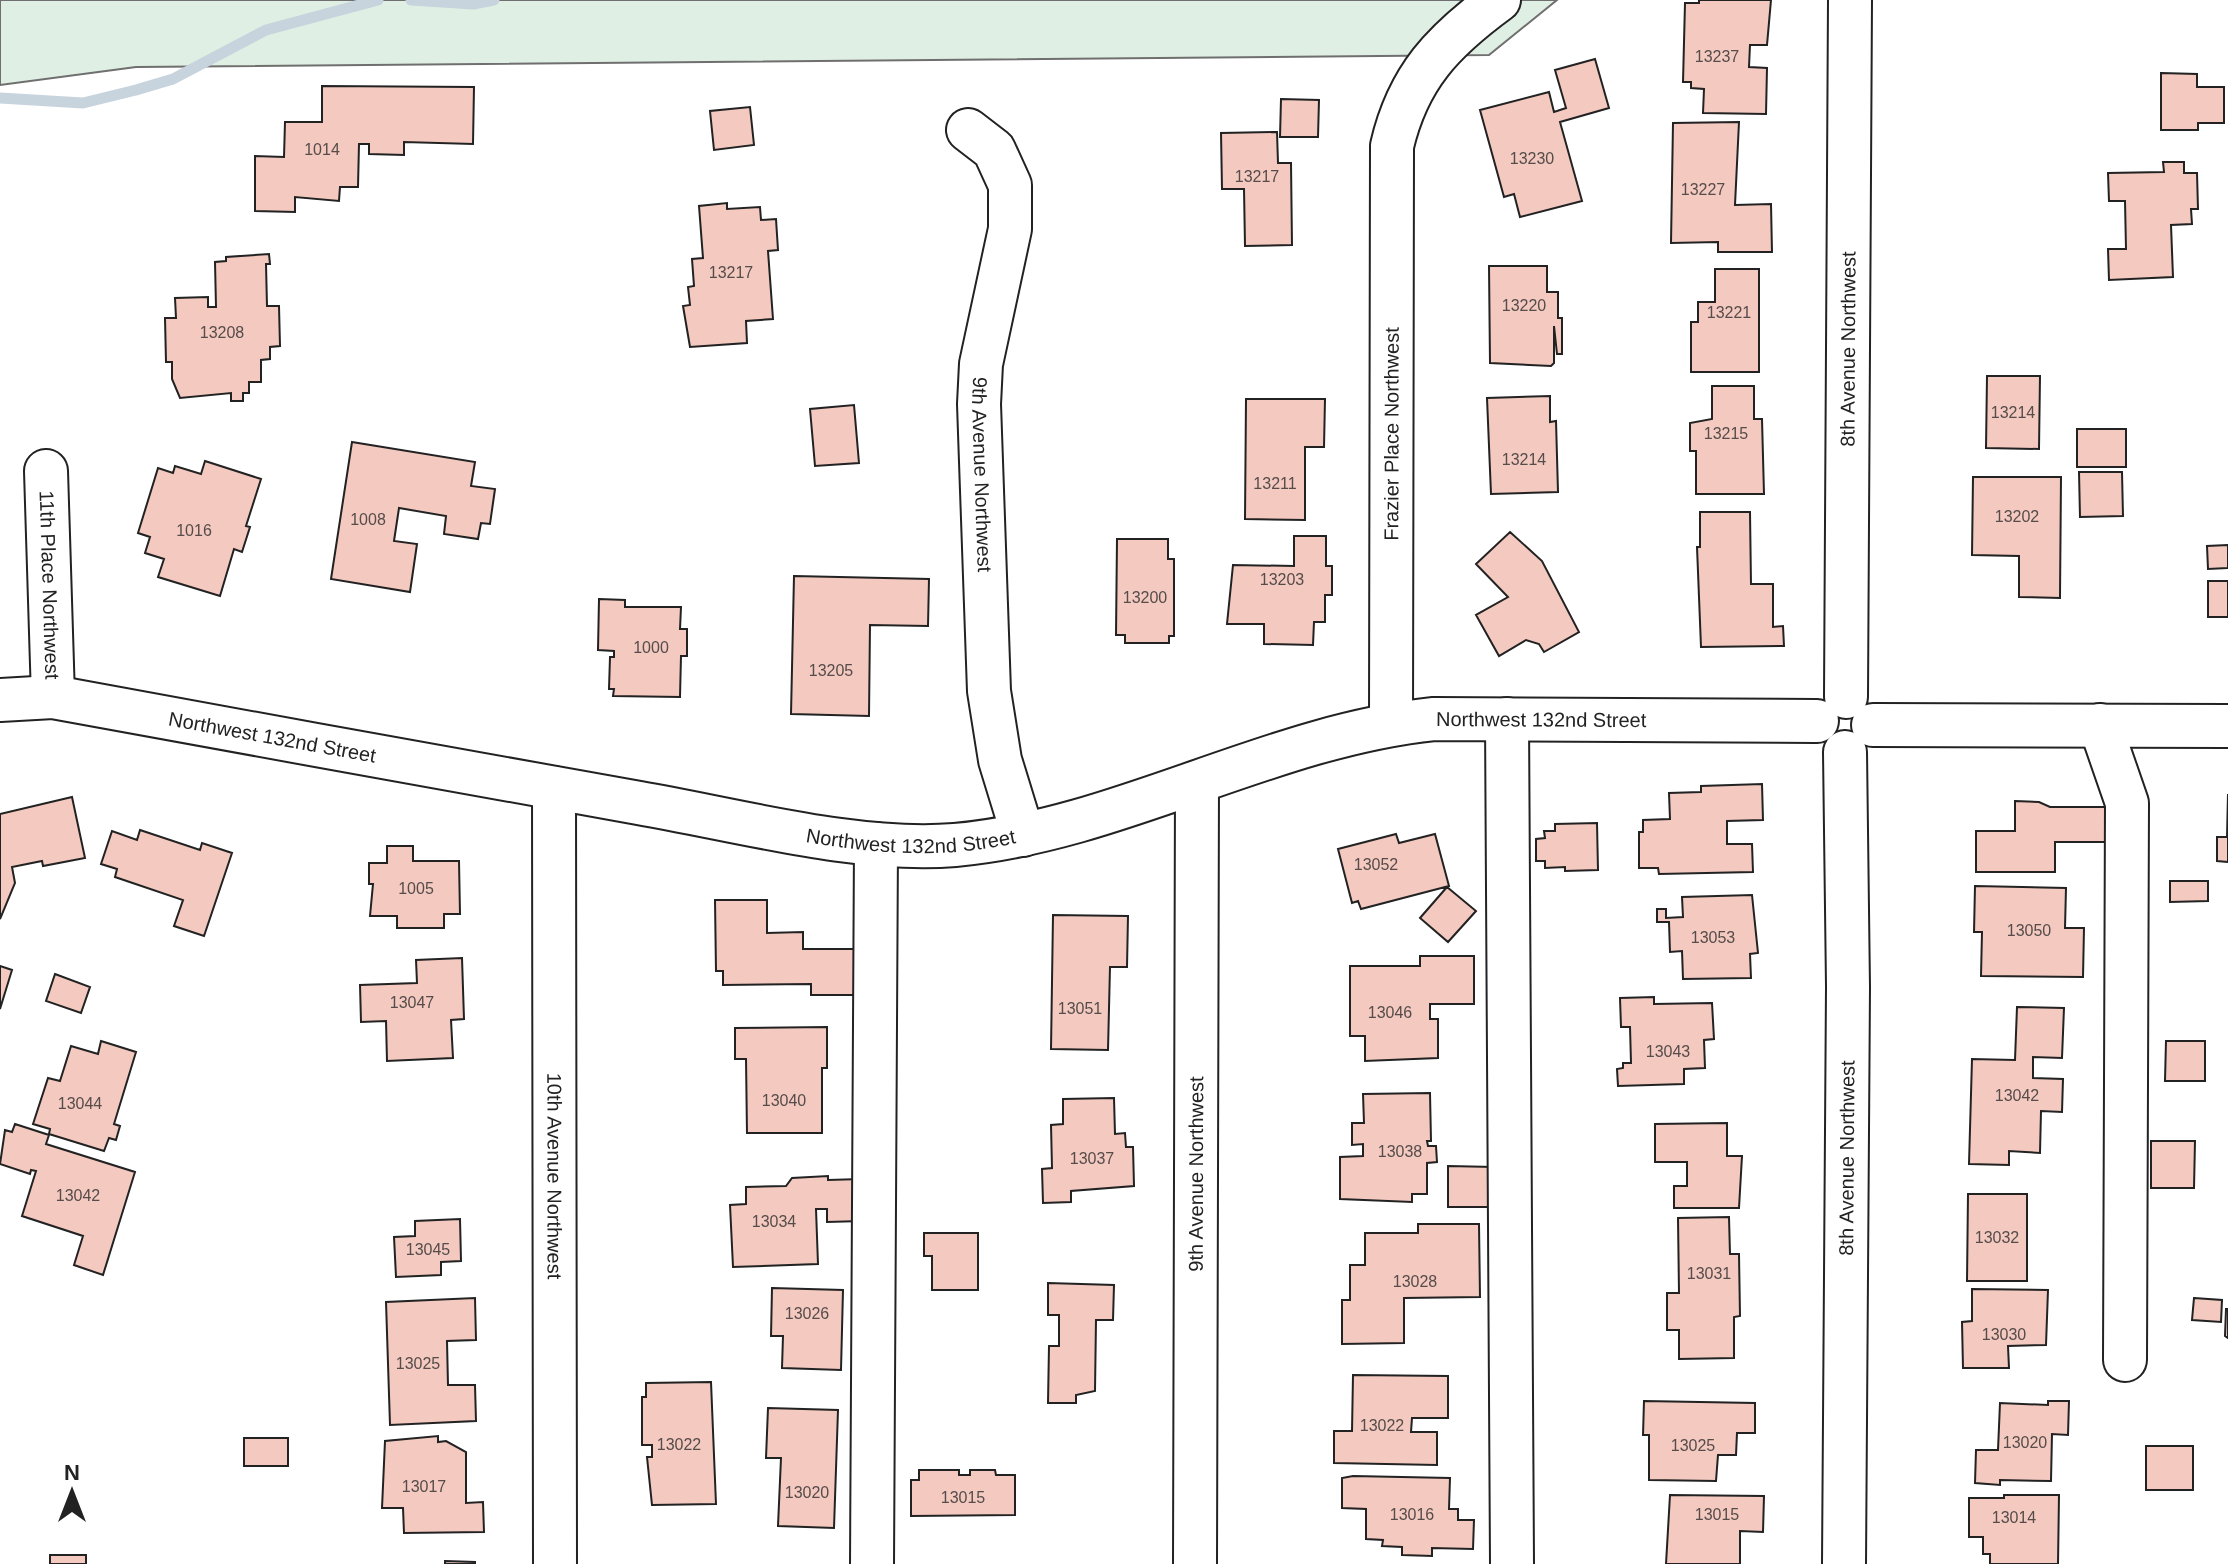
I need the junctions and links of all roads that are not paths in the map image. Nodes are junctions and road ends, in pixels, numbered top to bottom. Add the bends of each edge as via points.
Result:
1 (1499, 0) edge
2 (1850, 0) edge
3 (968, 130) dead end
4 (46, 471) dead end
5 (53, 697) junction
6 (0, 700) edge
7 (1507, 719) junction
8 (1391, 724) junction
9 (1845, 724) junction
10 (2100, 725) junction
11 (2228, 726) edge
12 (1197, 783) junction
13 (554, 788) junction
14 (1023, 835) junction
15 (876, 844) junction
16 (2125, 1360) dead end
17 (555, 1564) edge
18 (872, 1564) edge
19 (1195, 1564) edge
20 (1512, 1564) edge
21 (1844, 1564) edge

1 - 8 street, Frazier Place Northwest via 1438,52 1415,81 1400,111 1392,146
2 - 9 street, 8th Avenue Northwest
3 - 14 street, 9th Avenue Northwest via 994,150 1010,185 1010,229 981,364 979,404 989,691 1000,760
4 - 5 street, 11th Place Northwest
5 - 6 street, Northwest 132nd Street
5 - 13 street, Northwest 132nd Street
7 - 8 street, Northwest 132nd Street
7 - 9 street, Northwest 132nd Street
7 - 20 street
8 - 12 street, Northwest 132nd Street via 1346,733
9 - 10 street, Northwest 132nd Street
9 - 21 street, 8th Avenue Northwest
10 - 11 street, Northwest 132nd Street
10 - 16 street via 2127,803
12 - 14 street, Northwest 132nd Street
12 - 19 street, 9th Avenue Northwest
13 - 15 street, Northwest 132nd Street
13 - 17 street, 10th Avenue Northwest
14 - 15 street, Northwest 132nd Street via 952,845
15 - 18 street

